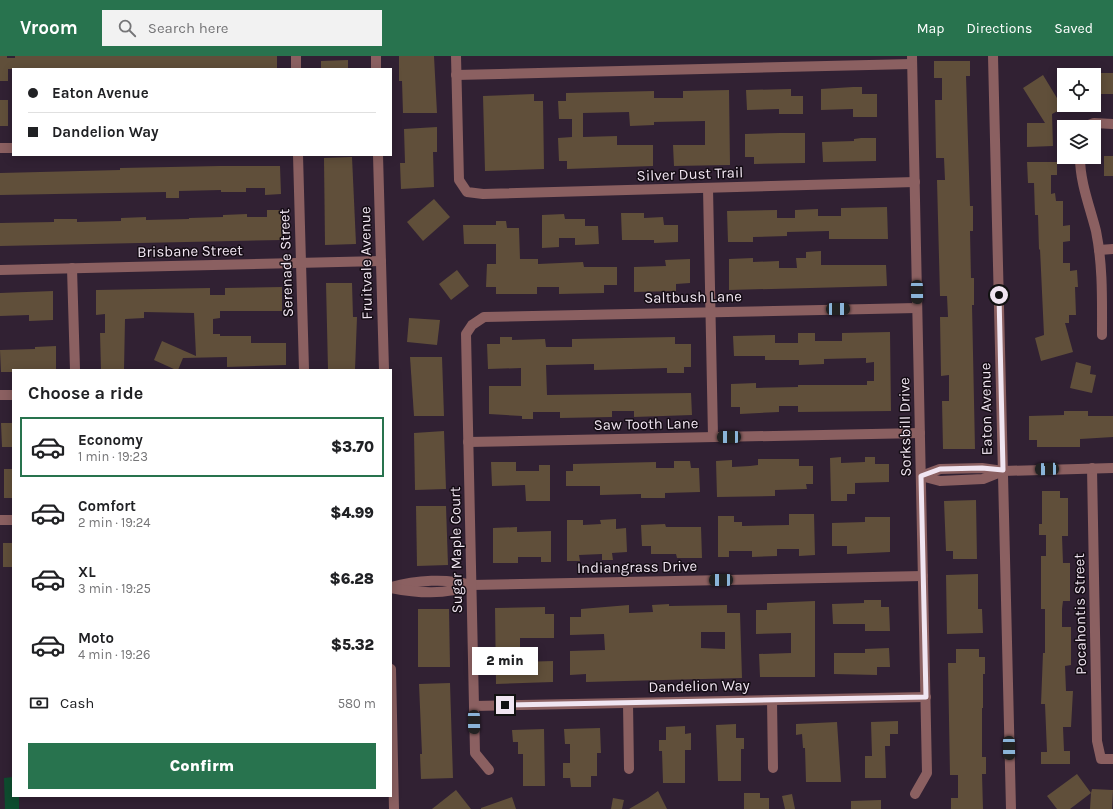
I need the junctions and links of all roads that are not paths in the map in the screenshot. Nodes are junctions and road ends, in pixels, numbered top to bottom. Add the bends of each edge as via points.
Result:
1 (296, 56) edge
2 (376, 56) edge
3 (456, 56) edge
4 (993, 56) edge
5 (912, 60) edge
6 (296, 68) edge
7 (376, 68) edge
8 (456, 75) junction
9 (1101, 123) edge
10 (1113, 124) edge
11 (0, 148) edge
12 (12, 148) edge
13 (298, 156) edge
14 (378, 156) edge
15 (1081, 164) edge
16 (915, 182) junction
17 (708, 188) junction
18 (1113, 249) edge
19 (1099, 250) junction
20 (381, 261) junction
21 (300, 263) junction
22 (72, 268) junction
23 (0, 270) edge
24 (917, 308) junction
25 (711, 312) junction
26 (472, 325) joint
27 (1102, 335) dead end
28 (75, 369) edge
29 (304, 369) edge
30 (384, 369) edge
31 (0, 395) edge
32 (12, 395) edge
33 (920, 433) junction
34 (713, 437) junction
35 (468, 442) junction
36 (1092, 468) junction
37 (1113, 468) edge
38 (1003, 470) junction
39 (921, 476) junction
40 (0, 520) edge
41 (12, 520) edge
42 (923, 576) junction
43 (471, 585) junction
44 (392, 588) edge
45 (926, 697) junction
46 (772, 700) junction
47 (628, 703) junction
48 (474, 706) junction
49 (392, 716) edge
50 (1113, 759) edge
51 (773, 768) dead end
52 (629, 769) dead end
53 (489, 770) dead end
54 (915, 794) dead end
55 (394, 809) edge
56 (1011, 809) edge

1 - 6 street
2 - 7 street
3 - 8 street
4 - 38 street, Eaton Avenue
5 - 8 street
5 - 16 street, Sorksbill Drive
8 - 17 street, Silver Dust Trail via 459,180 467,192 483,194
9 - 10 street
11 - 12 street
13 - 21 street, Serenade Street
14 - 20 street, Fruitvale Avenue
15 - 19 street
16 - 17 street, Silver Dust Trail
16 - 24 street, Sorksbill Drive
17 - 25 street
18 - 19 street
19 - 27 street
20 - 21 street, Brisbane Street
20 - 30 street, Fruitvale Avenue
21 - 22 street, Brisbane Street
21 - 29 street, Serenade Street
22 - 23 street, Brisbane Street
22 - 28 street
24 - 25 street, Saltbush Lane
24 - 33 street, Sorksbill Drive
25 - 26 street, Saltbush Lane via 484,317
25 - 34 street
26 - 35 street, Sugar Maple Court via 466,334
31 - 32 street
33 - 34 street, Saw Tooth Lane
33 - 39 street, Sorksbill Drive
34 - 35 street, Saw Tooth Lane
35 - 43 street, Sugar Maple Court
36 - 37 street
36 - 38 street
36 - 50 street, Pocahontis Street via 1097,742 1101,759
38 - 39 street via 940,469
38 - 56 street, Eaton Avenue
39 - 42 street, Sorksbill Drive
40 - 41 street
42 - 43 street, Indiangrass Drive
42 - 45 street, Sorksbill Drive
43 - 44 street, Indiangrass Drive via 460,581 409,582
43 - 48 street, Sugar Maple Court
45 - 46 street, Dandelion Way
45 - 54 street, Sorksbill Drive via 927,773
46 - 47 street, Dandelion Way
46 - 51 street
47 - 48 street, Dandelion Way
47 - 52 street
48 - 53 street, Sugar Maple Court via 475,754
49 - 55 street

